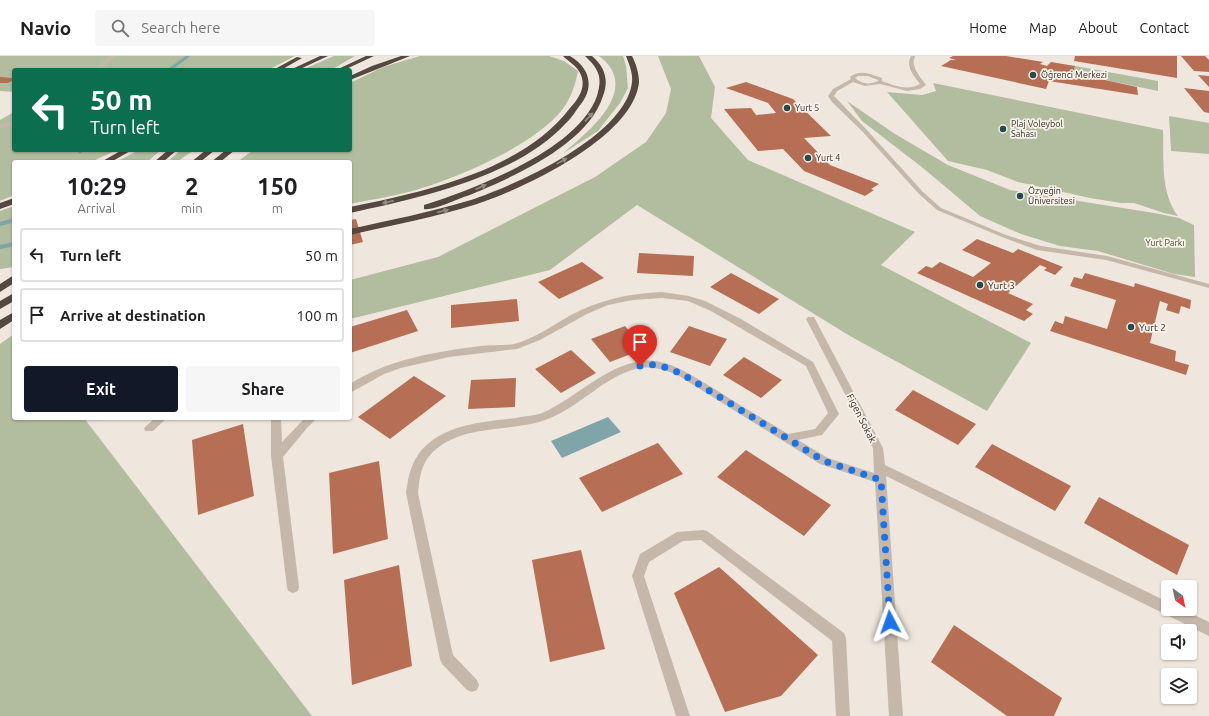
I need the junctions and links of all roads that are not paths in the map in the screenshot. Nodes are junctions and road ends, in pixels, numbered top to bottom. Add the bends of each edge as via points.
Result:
1 (113, 56) edge
2 (304, 56) edge
3 (325, 56) edge
4 (371, 56) edge
5 (389, 56) edge
6 (407, 56) edge
7 (566, 56) edge
8 (588, 56) edge
9 (629, 56) edge
10 (913, 56) edge
11 (99, 68) edge
12 (280, 68) edge
13 (298, 68) edge
14 (344, 68) edge
15 (352, 72) edge
16 (352, 77) edge
17 (853, 80) junction
18 (880, 82) junction
19 (12, 123) edge
20 (0, 128) edge
21 (124, 152) edge
22 (170, 152) edge
23 (208, 152) edge
24 (228, 152) edge
25 (109, 160) edge
26 (160, 160) edge
27 (198, 160) edge
28 (218, 160) edge
29 (12, 202) edge
30 (0, 206) edge
31 (352, 210) edge
32 (352, 226) edge
33 (352, 232) edge
34 (0, 277) edge
35 (12, 277) edge
36 (12, 279) edge
37 (1209, 286) edge
38 (0, 289) edge
39 (12, 291) edge
40 (0, 292) edge
41 (12, 297) edge
42 (0, 306) edge
43 (12, 316) edge
44 (811, 319) dead end
45 (0, 325) edge
46 (352, 388) edge
47 (160, 420) edge
48 (276, 420) edge
49 (309, 420) edge
50 (150, 428) dead end
51 (786, 438) junction
52 (277, 456) junction
53 (880, 474) junction
54 (293, 588) dead end
55 (1209, 629) edge
56 (472, 685) dead end
57 (682, 716) edge
58 (843, 716) edge
59 (896, 716) edge

1 - 11 street
2 - 12 highway
3 - 13 highway
4 - 14 highway
5 - 15 highway
6 - 16 highway
7 -> 31 highway via 582,68 587,78 585,92 576,108 551,133 518,155 478,174 429,192
32 -> 8 highway via 450,200 514,171 552,150 587,120 600,101 602,72
33 -> 9 highway via 487,198 574,154 596,140 624,112 635,85 634,70
10 - 18 lane via 911,66 923,85 909,89
17 - 18 lane via 868,85
17 - 18 lane via 854,75 865,74 877,77
17 - 37 lane via 834,90 831,96 834,101 939,209 1034,247 1107,258
19 - 20 street
21 - 25 highway
22 - 26 highway
23 - 27 highway
24 - 28 highway
29 - 30 highway
34 - 35 highway
36 - 38 highway
39 - 40 highway
41 - 42 highway
43 - 45 highway
44 - 53 street, Figen Sokak via 878,448
46 - 51 street via 382,370 407,362 517,346 592,308 616,299 649,295 681,298 702,303 810,364 834,414 818,432
47 - 50 street
48 - 52 street
49 - 52 street
51 - 53 street via 824,461
51 - 56 street via 682,374 664,366 648,364 631,367 548,415 469,428 436,443 425,454 415,471 412,493 447,659
52 - 54 street
53 - 55 street
53 - 59 street, Figen Sokak
57 - 58 street via 638,576 644,558 681,536 703,535 839,638

